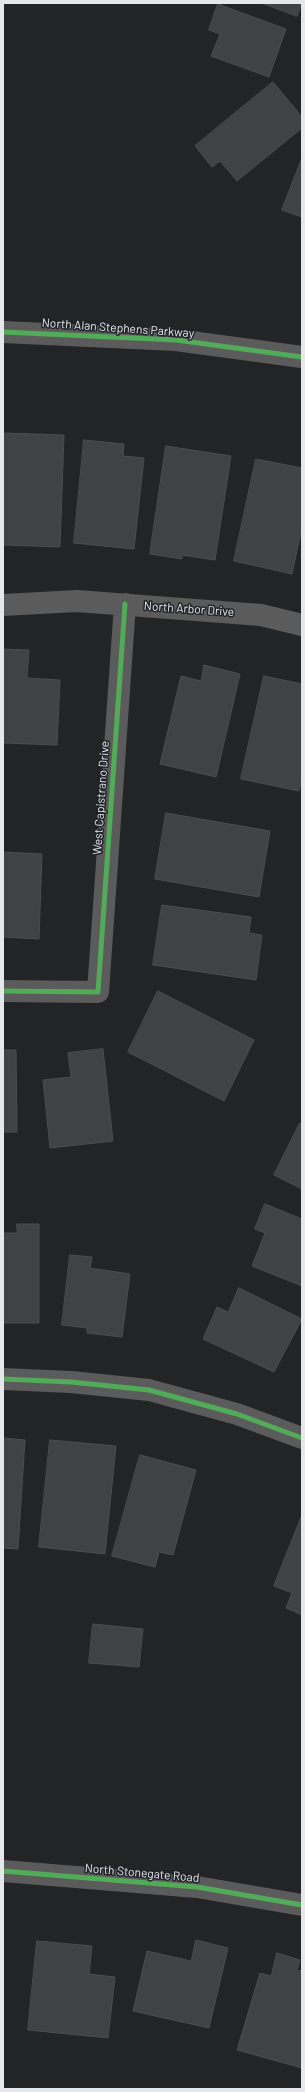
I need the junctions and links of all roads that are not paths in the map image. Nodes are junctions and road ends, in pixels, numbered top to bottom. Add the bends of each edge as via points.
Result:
1 (3, 332) edge
2 (302, 357) edge
3 (125, 604) junction
4 (3, 605) edge
5 (302, 625) edge
6 (3, 991) edge
7 (3, 1380) edge
8 (302, 1438) edge
9 (3, 1871) edge
10 (302, 1906) edge

1 - 2 street, North Alan Stephens Parkway via 176,340
3 - 4 street, North Arbor Drive via 77,601
3 - 5 street, North Arbor Drive via 261,615
3 - 6 street, West Capistrano Drive via 98,992
7 - 8 street via 71,1382 149,1390 237,1414
9 - 10 street, North Stonegate Road via 197,1887

